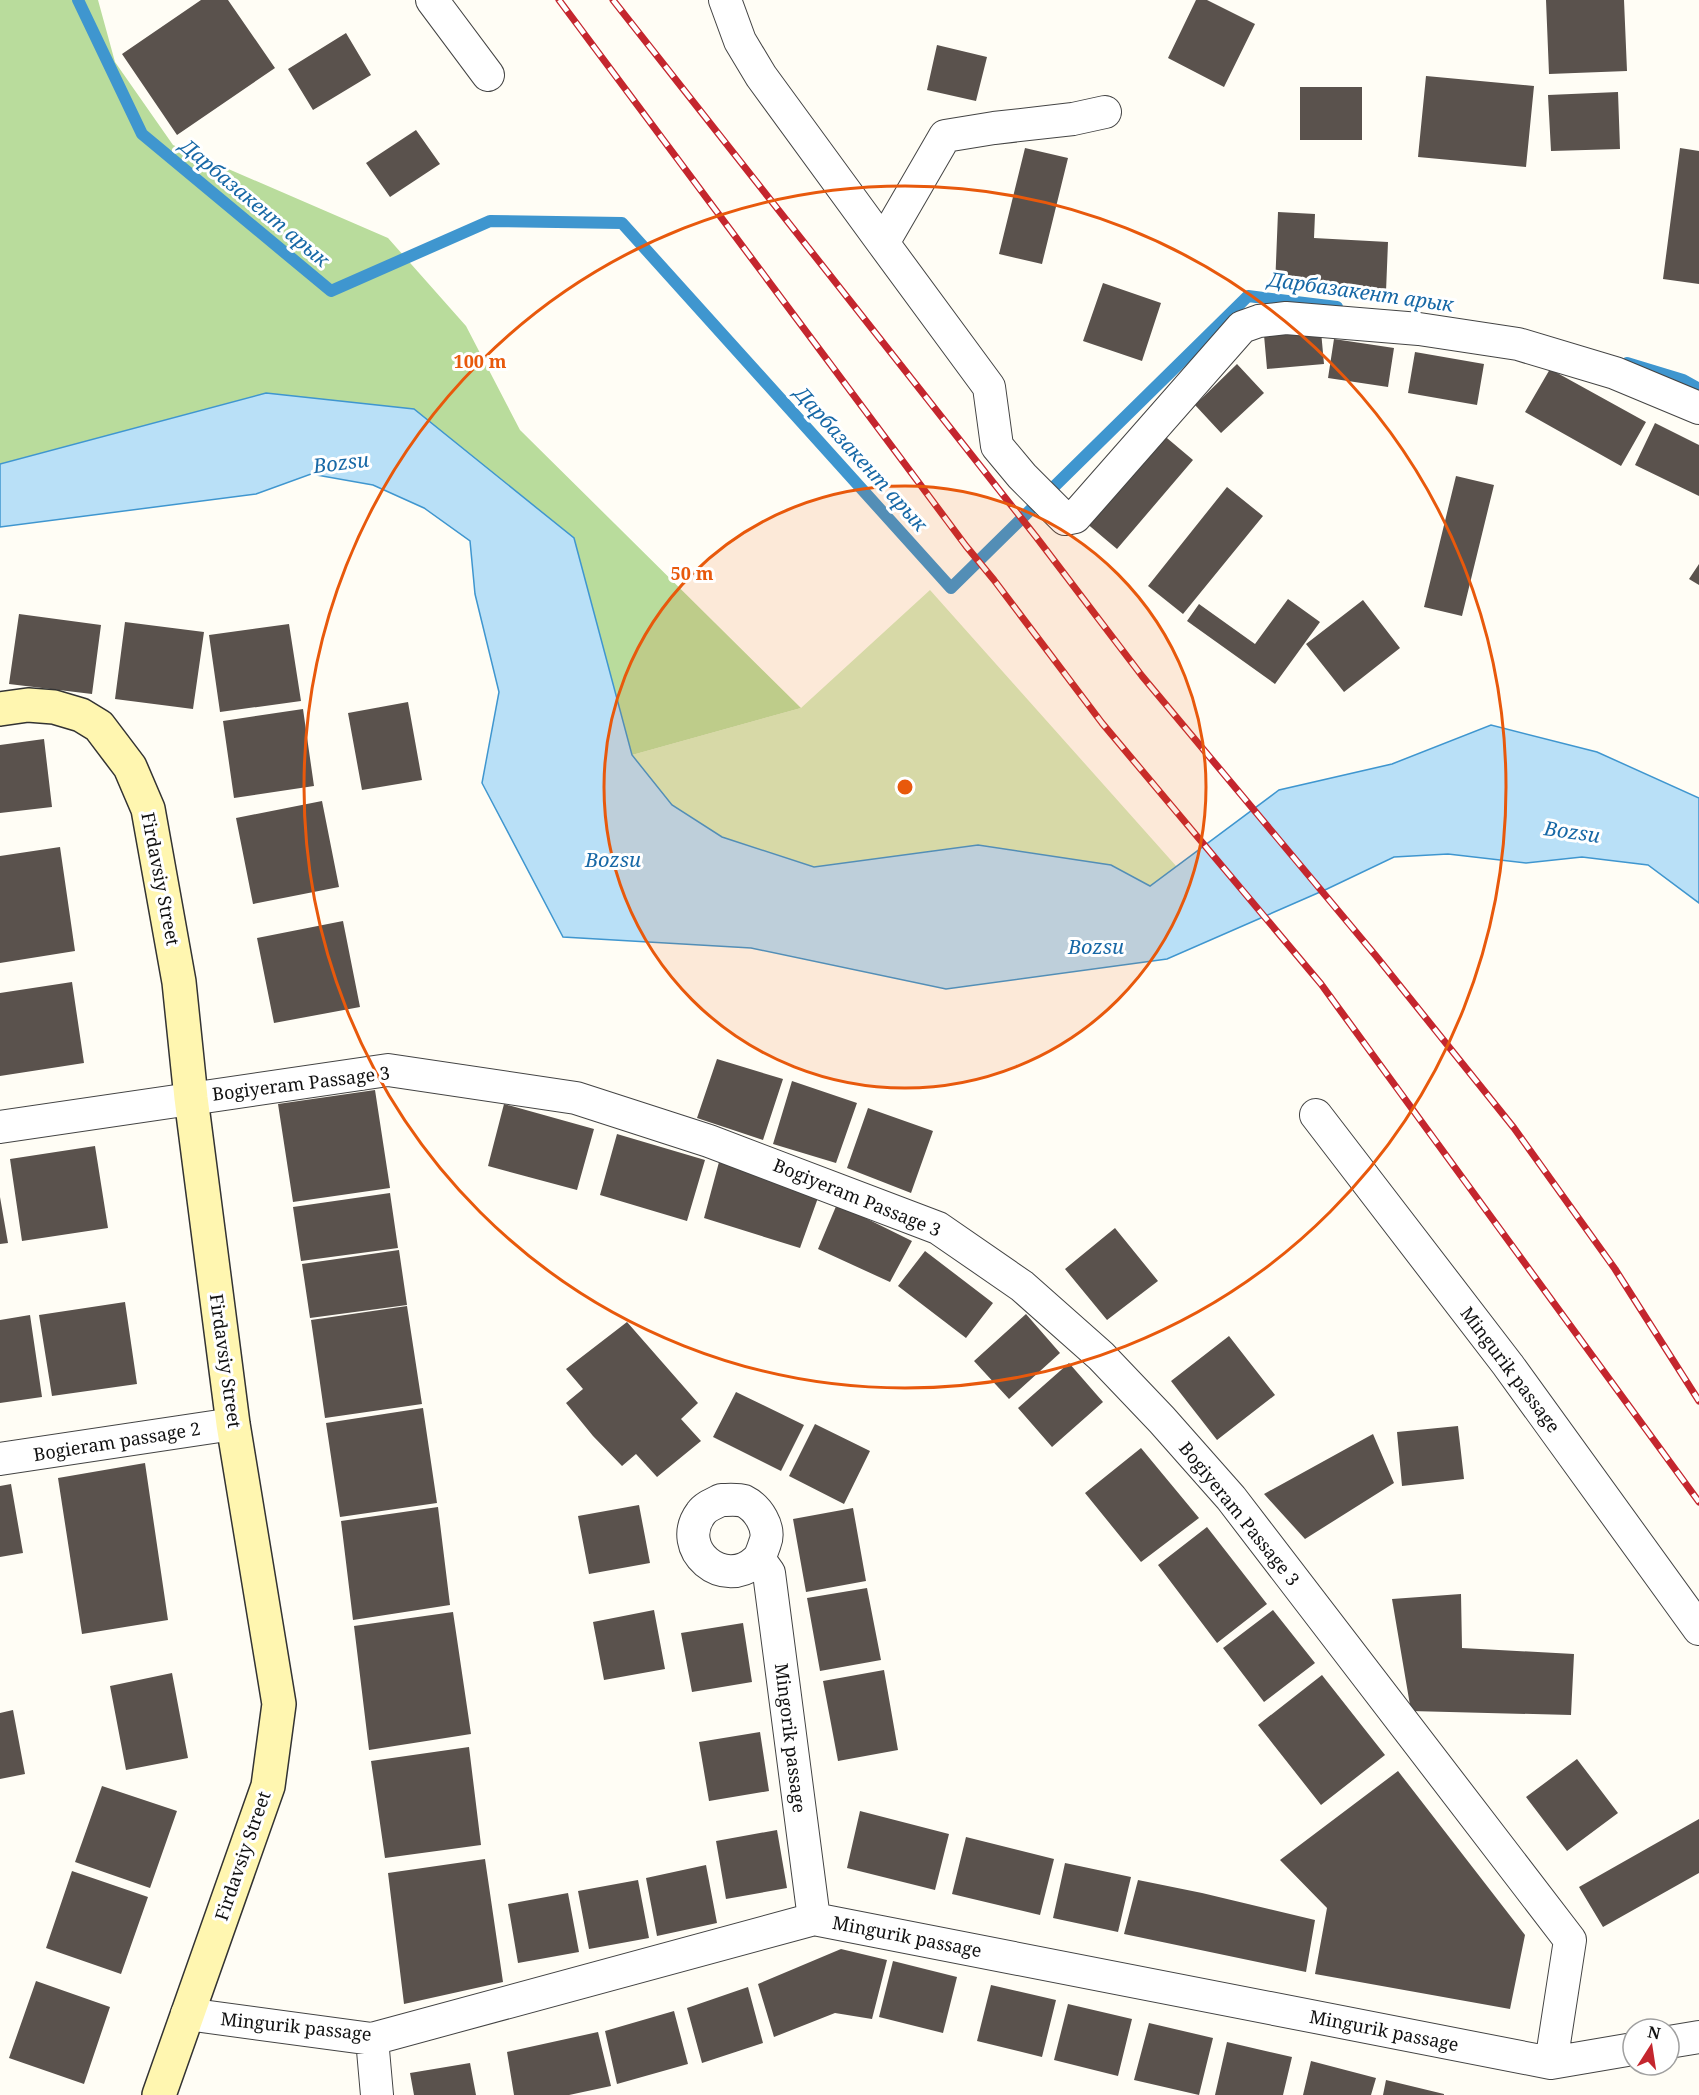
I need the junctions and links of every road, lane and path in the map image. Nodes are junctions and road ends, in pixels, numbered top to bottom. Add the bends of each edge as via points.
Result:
1 (432, 0) edge
2 (725, 0) edge
3 (488, 75) dead end
4 (1105, 112) dead end
5 (883, 243) junction
6 (1699, 408) edge
7 (0, 709) edge
8 (191, 1098) junction
9 (1316, 1115) dead end
10 (0, 1127) edge
11 (233, 1424) junction
12 (0, 1459) edge
13 (759, 1559) dead end
14 (1699, 1629) edge
15 (814, 1919) junction
16 (188, 2014) junction
17 (1699, 2037) edge
18 (372, 2039) junction
19 (1681, 2040) edge
20 (1621, 2051) edge
21 (1551, 2063) junction
22 (159, 2095) edge
23 (377, 2095) edge

1 - 3 street
2 - 5 street via 740,41 761,76
4 - 5 street via 945,136
5 - 6 street via 989,387 997,447 1065,519 1075,517 1242,327 1259,321 1286,318 1419,329 1518,344 1615,373
7 - 8 street, Firdavsiy Street via 28,705 81,715 99,726 129,767 148,809 178,982
8 - 10 street, Bogiyeram Passage 3
8 - 11 street, Firdavsiy Street
8 - 21 street, Bogiyeram Passage 3 via 388,1070 576,1098 709,1141 938,1228 1022,1286 1101,1356 1231,1498 1570,1940
9 - 14 street, Mingurik passage via 1508,1365
11 - 12 street, Bogieram passage 2
11 - 16 street, Firdavsiy Street via 279,1704 268,1786
13 - 15 street, Mingorik passage via 769,1574
15 - 18 street, Mingurik passage
15 - 21 street, Mingurik passage
16 - 18 street, Mingurik passage
16 - 22 street, Firdavsiy Street
17 - 19 street
18 - 23 street
20 - 21 street, Mingurik passage

